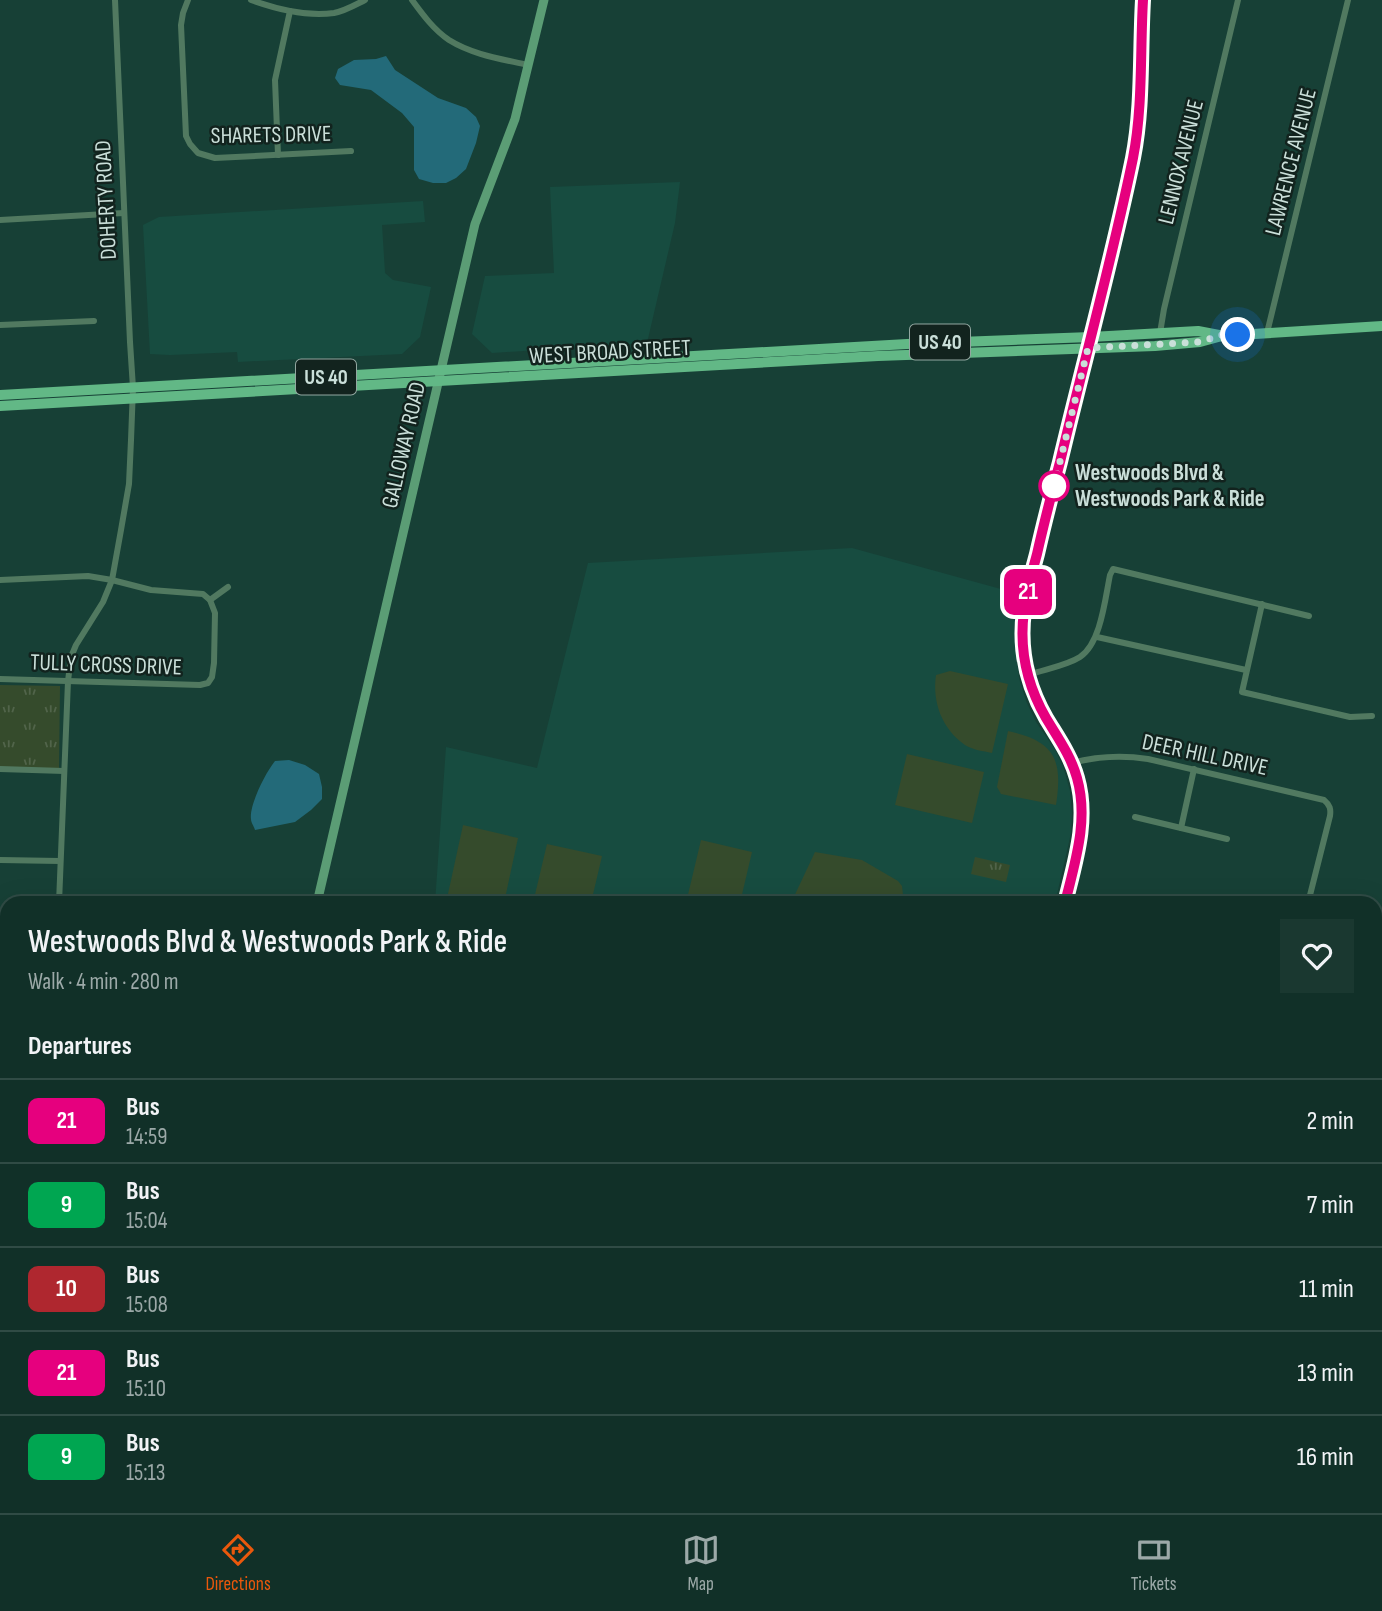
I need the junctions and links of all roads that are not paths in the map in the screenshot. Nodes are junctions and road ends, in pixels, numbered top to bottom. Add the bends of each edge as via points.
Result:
1 (115, 0) edge
2 (188, 0) edge
3 (251, 0) edge
4 (365, 0) edge
5 (412, 0) edge
6 (544, 0) edge
7 (1143, 0) edge
8 (1238, 0) edge
9 (1348, 0) edge
10 (290, 11) junction
11 (528, 65) junction
12 (351, 151) dead end
13 (278, 155) junction
14 (124, 213) junction
15 (0, 220) edge
16 (94, 321) dead end
17 (0, 325) edge
18 (1382, 326) edge
19 (1160, 333) junction
20 (1267, 333) junction
21 (1222, 335) junction
22 (1091, 337) junction
23 (1088, 348) junction
24 (442, 370) junction
25 (439, 382) junction
26 (133, 387) junction
27 (0, 396) edge
28 (133, 399) junction
29 (0, 406) edge
30 (112, 579) junction
31 (0, 580) edge
32 (228, 587) dead end
33 (210, 600) junction
34 (1262, 604) junction
35 (1309, 616) dead end
36 (1097, 637) junction
37 (1246, 670) junction
38 (1028, 675) junction
39 (0, 679) edge
40 (68, 681) junction
41 (1372, 716) dead end
42 (1072, 763) junction
43 (0, 769) edge
44 (1194, 769) junction
45 (64, 771) junction
46 (1135, 817) dead end
47 (1181, 828) junction
48 (1227, 839) dead end
49 (0, 860) edge
50 (60, 862) junction
51 (59, 896) edge
52 (319, 896) edge
53 (1068, 896) edge
54 (1310, 896) edge

1 - 14 street, DOHERTY ROAD
2 - 13 street, SHARETS DRIVE via 181,25 186,136 194,149 215,158
3 - 10 street
4 - 10 street via 335,13
5 - 11 street via 425,19 455,43 476,53
6 - 11 street, GALLOWAY ROAD
7 - 22 street via 1133,155
8 - 19 street, LENNOX AVENUE
9 - 20 street, LAWRENCE AVENUE
10 - 13 street via 275,80
11 - 24 street, GALLOWAY ROAD via 515,119 475,224
12 - 13 street, SHARETS DRIVE
14 - 15 street
14 - 26 street, DOHERTY ROAD
16 - 17 street
18 - 20 main road, WEST BROAD STREET / US 40
19 - 21 main road, WEST BROAD STREET / US 40
19 - 22 main road, WEST BROAD STREET / US 40
20 - 21 main road, WEST BROAD STREET / US 40
21 - 23 main road, WEST BROAD STREET / US 40 via 1200,342
22 - 23 street
22 - 24 main road, WEST BROAD STREET / US 40
23 - 25 main road, WEST BROAD STREET / US 40
23 - 38 street via 1024,611 1022,638
24 - 25 street, GALLOWAY ROAD
24 - 26 main road, WEST BROAD STREET / US 40
25 - 28 main road, WEST BROAD STREET / US 40
25 - 52 street, GALLOWAY ROAD
26 - 27 main road, WEST BROAD STREET / US 40
26 - 28 street, DOHERTY ROAD
28 - 29 main road, WEST BROAD STREET / US 40
28 - 30 street, DOHERTY ROAD via 129,484
30 - 31 street
30 - 33 street via 150,590 203,594
30 - 40 street, DOHERTY ROAD via 76,645
32 - 33 street
33 - 40 street, TULLY CROSS DRIVE via 215,612 210,681 200,685
34 - 35 street
34 - 36 street via 1115,569
34 - 37 street
36 - 37 street
36 - 38 street via 1079,658
37 - 41 street via 1242,692 1350,717
38 - 42 street via 1041,709
39 - 40 street, TULLY CROSS DRIVE
40 - 45 street, DOHERTY ROAD
42 - 44 street, DEER HILL DRIVE via 1128,756
42 - 53 street via 1082,823
43 - 45 street
44 - 47 street
44 - 54 street, DEER HILL DRIVE via 1312,796 1328,804 1330,816
45 - 50 street, DOHERTY ROAD
46 - 47 street
47 - 48 street
49 - 50 street
50 - 51 street, DOHERTY ROAD

